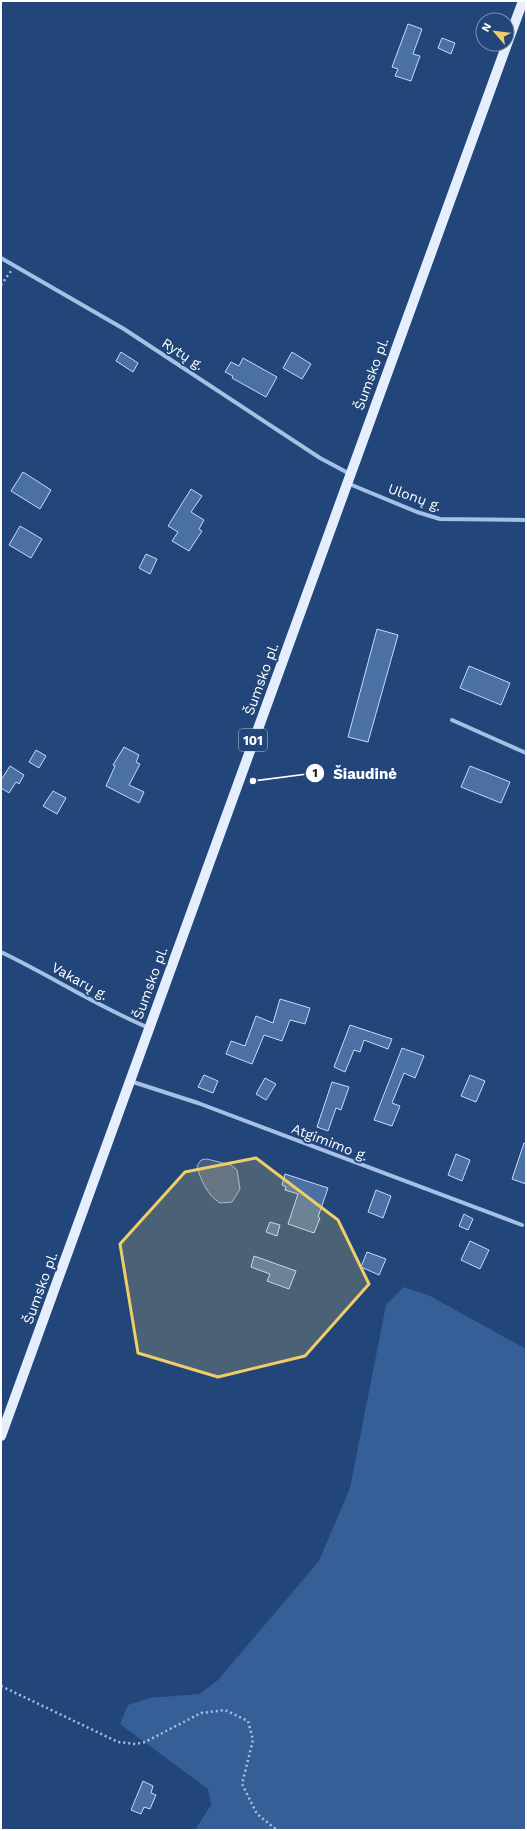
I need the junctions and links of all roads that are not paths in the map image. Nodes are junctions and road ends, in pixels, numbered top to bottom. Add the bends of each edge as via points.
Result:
1 (523, 1) edge
2 (515, 22) edge
3 (504, 52) edge
4 (1, 258) edge
5 (348, 478) junction
6 (526, 520) edge
7 (452, 720) dead end
8 (526, 753) edge
9 (1, 952) edge
10 (149, 1028) junction
11 (130, 1081) junction
12 (522, 1225) dead end
13 (1, 1436) edge

1 - 2 main road, Šumsko pl. / 101
3 - 5 main road, Šumsko pl. / 101
4 - 5 street, Rytų g. via 124,328
5 - 6 street, Ulonų g. via 417,512 440,519
5 - 10 main road, Šumsko pl. / 101
7 - 8 street
9 - 10 street, Vakarų g. via 37,969 88,1000
10 - 11 main road, Šumsko pl. / 101
11 - 12 street, Atgimimo g. via 198,1103
11 - 13 main road, Šumsko pl. / 101

